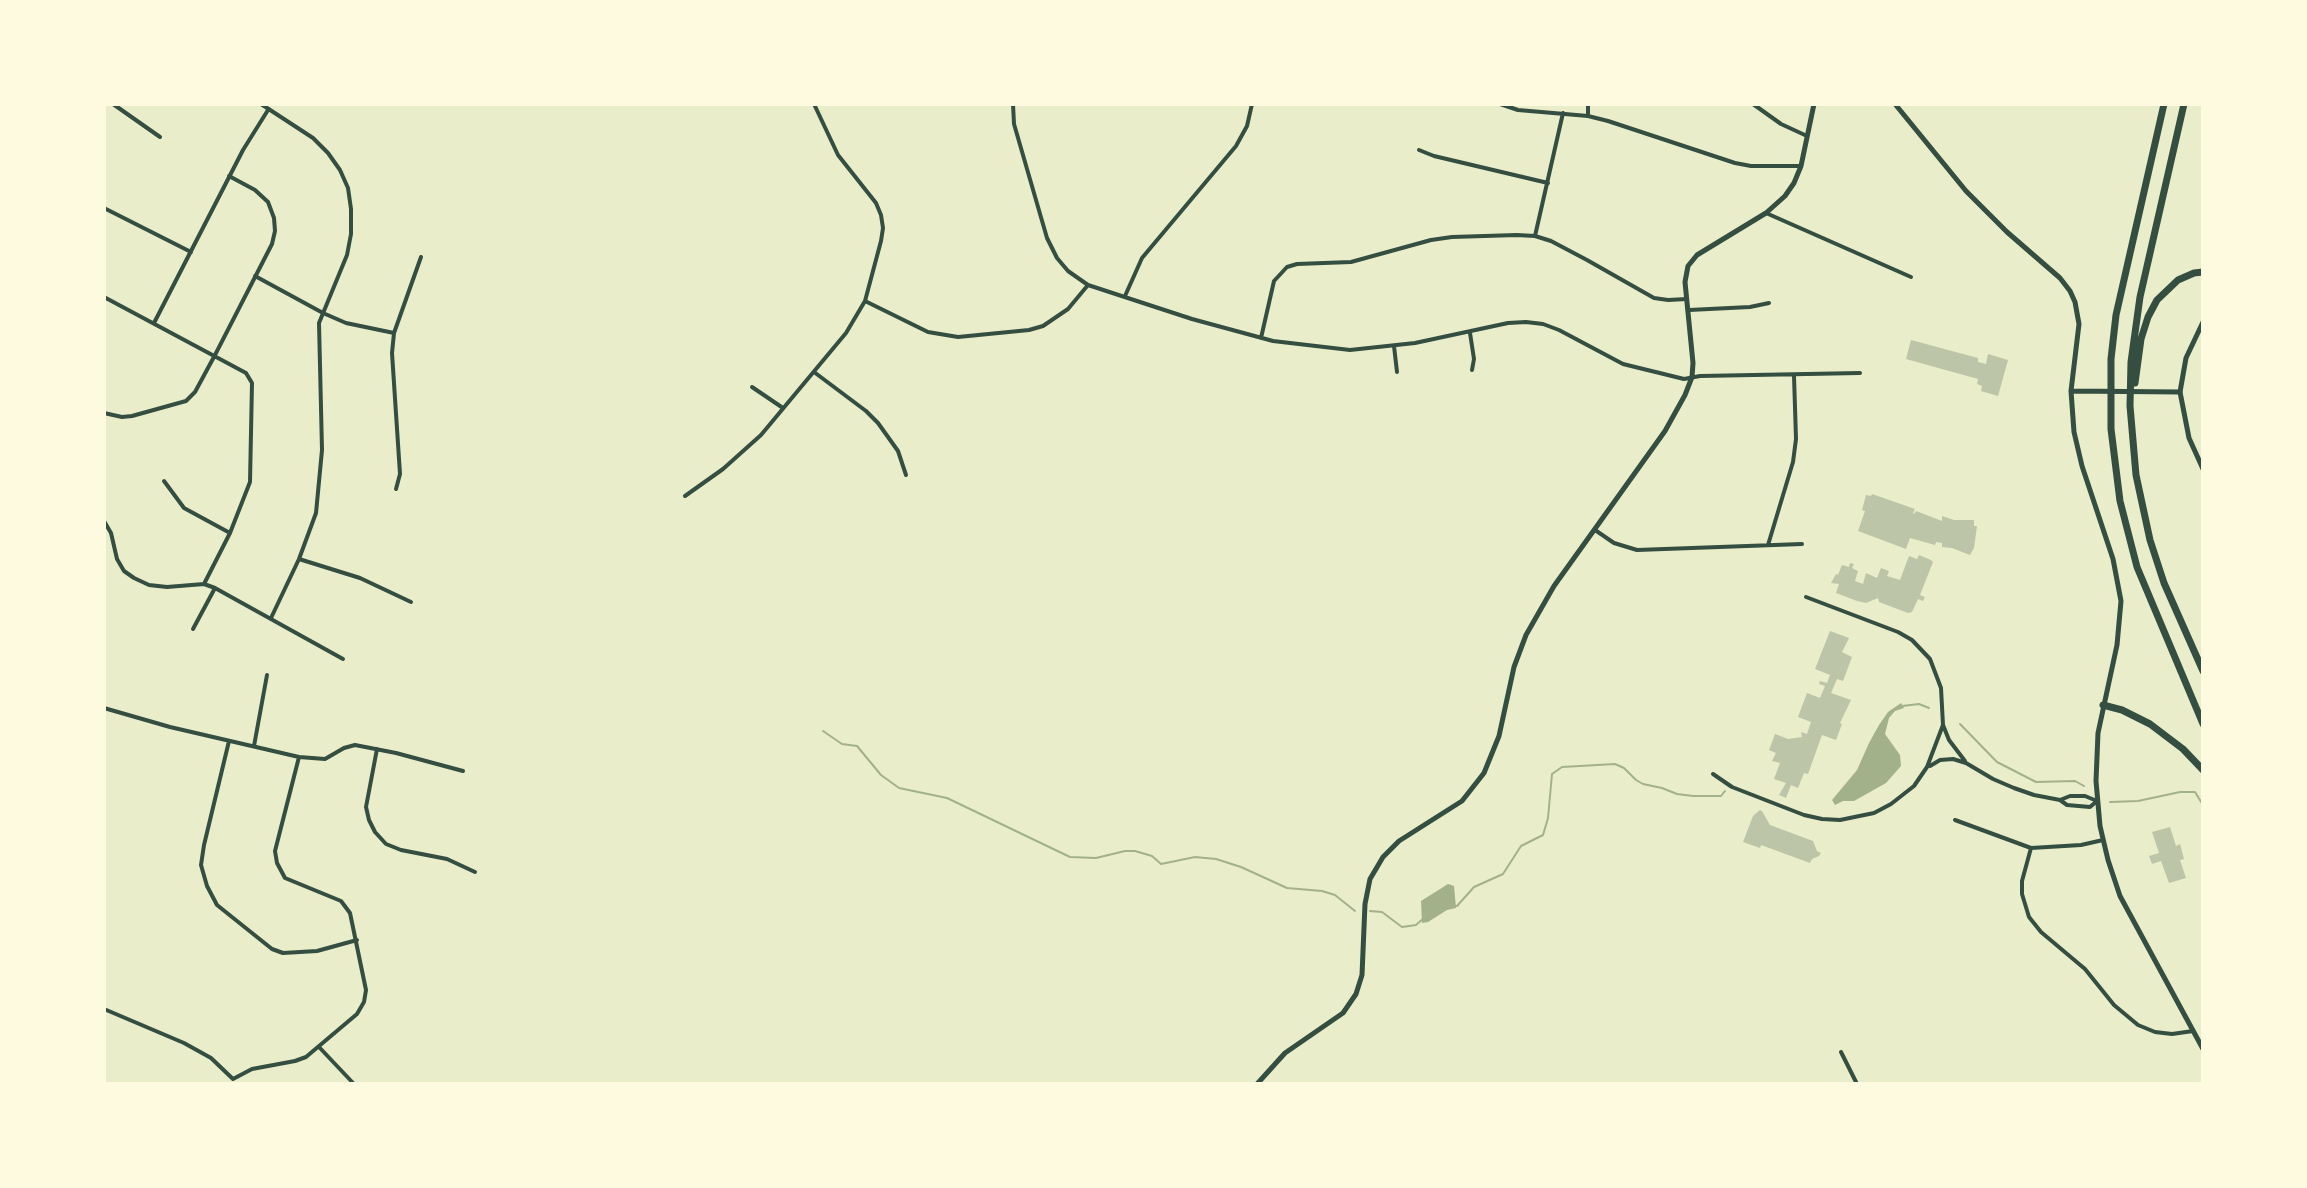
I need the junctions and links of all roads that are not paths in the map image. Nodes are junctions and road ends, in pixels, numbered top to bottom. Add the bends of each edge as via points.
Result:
1 (113, 104) edge
2 (261, 104) edge
3 (814, 104) edge
4 (1013, 104) edge
5 (1252, 104) edge
6 (1500, 104) edge
7 (1588, 104) edge
8 (1753, 104) edge
9 (1814, 104) edge
10 (1895, 104) edge
11 (2164, 104) edge
12 (2184, 104) edge
13 (268, 109) junction
14 (1563, 113) junction
15 (1588, 116) junction
16 (1807, 136) junction
17 (160, 137) dead end
18 (1419, 150) dead end
19 (1801, 166) junction
20 (229, 176) junction
21 (1548, 183) junction
22 (104, 208) edge
23 (1766, 213) junction
24 (1535, 236) junction
25 (191, 252) junction
26 (421, 257) dead end
27 (2203, 272) edge
28 (255, 276) junction
29 (1911, 277) dead end
30 (1088, 285) junction
31 (1125, 296) junction
32 (104, 297) edge
33 (1687, 299) junction
34 (865, 301) junction
35 (1769, 303) dead end
36 (1689, 310) junction
37 (323, 313) junction
38 (2203, 322) edge
39 (154, 323) junction
40 (394, 333) junction
41 (1470, 333) junction
42 (1261, 338) junction
43 (1394, 346) junction
44 (215, 355) junction
45 (1472, 370) dead end
46 (814, 372) junction
47 (1397, 372) dead end
48 (1860, 373) dead end
49 (1794, 376) junction
50 (1692, 377) junction
51 (752, 387) dead end
52 (2071, 391) junction
53 (2180, 392) junction
54 (783, 408) junction
55 (104, 413) edge
56 (2131, 429) junction
57 (2203, 469) edge
58 (906, 475) dead end
59 (164, 481) dead end
60 (396, 489) dead end
61 (685, 496) dead end
62 (104, 521) edge
63 (1595, 530) junction
64 (230, 533) junction
65 (1802, 544) dead end
66 (1768, 545) junction
67 (299, 559) junction
68 (204, 584) junction
69 (215, 588) junction
70 (1806, 597) dead end
71 (411, 602) dead end
72 (271, 618) junction
73 (193, 629) dead end
74 (343, 659) dead end
75 (2203, 671) edge
76 (267, 675) dead end
77 (2103, 705) junction
78 (104, 708) edge
79 (2203, 724) edge
80 (1943, 725) junction
81 (229, 741) junction
82 (254, 746) junction
83 (377, 749) junction
84 (299, 757) junction
85 (1966, 763) junction
86 (1927, 767) junction
87 (2203, 770) edge
88 (463, 771) dead end
89 (1713, 774) dead end
90 (2060, 800) junction
91 (2097, 801) junction
92 (1955, 820) dead end
93 (2103, 840) junction
94 (2031, 848) junction
95 (475, 872) dead end
96 (357, 940) junction
97 (104, 1009) edge
98 (2193, 1031) junction
99 (319, 1047) junction
100 (2203, 1049) edge
101 (1841, 1052) dead end
102 (354, 1084) edge
103 (1257, 1084) edge
104 (1857, 1084) edge

1 - 17 street
2 - 13 street
3 - 34 street via 838,155 881,215 881,241
4 - 30 street via 1047,238 1068,271
5 - 31 street via 1236,146 1142,258
6 - 14 street
7 - 15 street
8 - 16 street
9 - 16 main road
10 - 52 main road via 1975,201 2069,288 2079,320
11 - 79 highway via 2116,315 2111,429 2120,501 2137,567
12 - 56 highway via 2140,297 2131,362
13 - 20 street
13 - 37 street via 313,138 348,188 347,255
14 - 15 street
14 - 21 street
15 - 19 street via 1735,163
16 - 19 main road
18 - 21 street
19 - 23 main road via 1790,190
20 - 25 street
20 - 28 street via 268,202 274,218 272,244
21 - 24 street
22 - 25 street
23 - 29 street
23 - 33 main road via 1691,260
24 - 33 street via 1654,298
24 - 42 street via 1452,237 1351,262 1287,267 1274,281
25 - 39 street
26 - 40 street
27 - 56 highway via 2178,280 2152,308 2138,350
28 - 37 street
28 - 44 street
30 - 31 street
30 - 34 street via 1068,309 1043,326 958,337 928,332
31 - 42 street
32 - 39 street
33 - 36 main road
34 - 46 street
35 - 36 street
36 - 50 main road
37 - 40 street
37 - 67 street via 320,481 316,513
38 - 53 main road via 2186,358
39 - 44 street
40 - 60 street via 400,474
41 - 43 street
41 - 45 street
41 - 50 street via 1508,323 1543,324 1623,364
42 - 43 street via 1350,350
43 - 47 street
44 - 55 street via 186,401 132,416
44 - 64 street via 246,373 252,383 250,482
46 - 54 street
46 - 58 street via 878,423 898,451
48 - 49 street
49 - 50 street
49 - 66 street via 1793,462
50 - 63 main road via 1677,412
51 - 54 street
52 - 53 main road
52 - 77 main road via 2077,446 2121,601
53 - 57 main road via 2189,438
54 - 61 street via 743,452
56 - 75 highway via 2150,540
59 - 64 street via 184,508
62 - 68 street via 117,559 134,578 167,587
63 - 66 street via 1637,550
63 - 103 main road via 1526,635 1499,736 1478,784 1446,813 1391,848 1370,879 1356,994 1343,1013 1285,1053
64 - 68 street
65 - 66 street
67 - 71 street via 360,578
67 - 72 street
68 - 69 street
69 - 72 street
69 - 73 street
70 - 80 street via 1912,640 1939,679
72 - 74 street
76 - 82 street
77 - 87 highway via 2150,724
77 - 91 main road
78 - 81 street
80 - 85 street
80 - 86 street
81 - 82 street
81 - 96 street via 201,865 217,905 283,953
82 - 84 street
83 - 84 street via 355,745 325,759
83 - 88 street
83 - 95 street via 366,807 375,832 386,844
84 - 96 street via 275,851 277,863 285,878 341,901
85 - 86 street via 1940,760
85 - 90 street via 2014,788
86 - 89 street via 1891,804 1840,820 1804,815 1732,787
90 - 91 street via 2085,796
90 - 91 street via 2085,808
91 - 93 main road
92 - 94 street
93 - 94 street
93 - 98 main road via 2120,896
94 - 98 street via 2022,894 2029,917 2041,932 2138,1025 2172,1034
96 - 99 street via 364,1002
97 - 99 street via 184,1043 233,1079 252,1069 306,1057
98 - 100 main road
99 - 102 street
101 - 104 street

